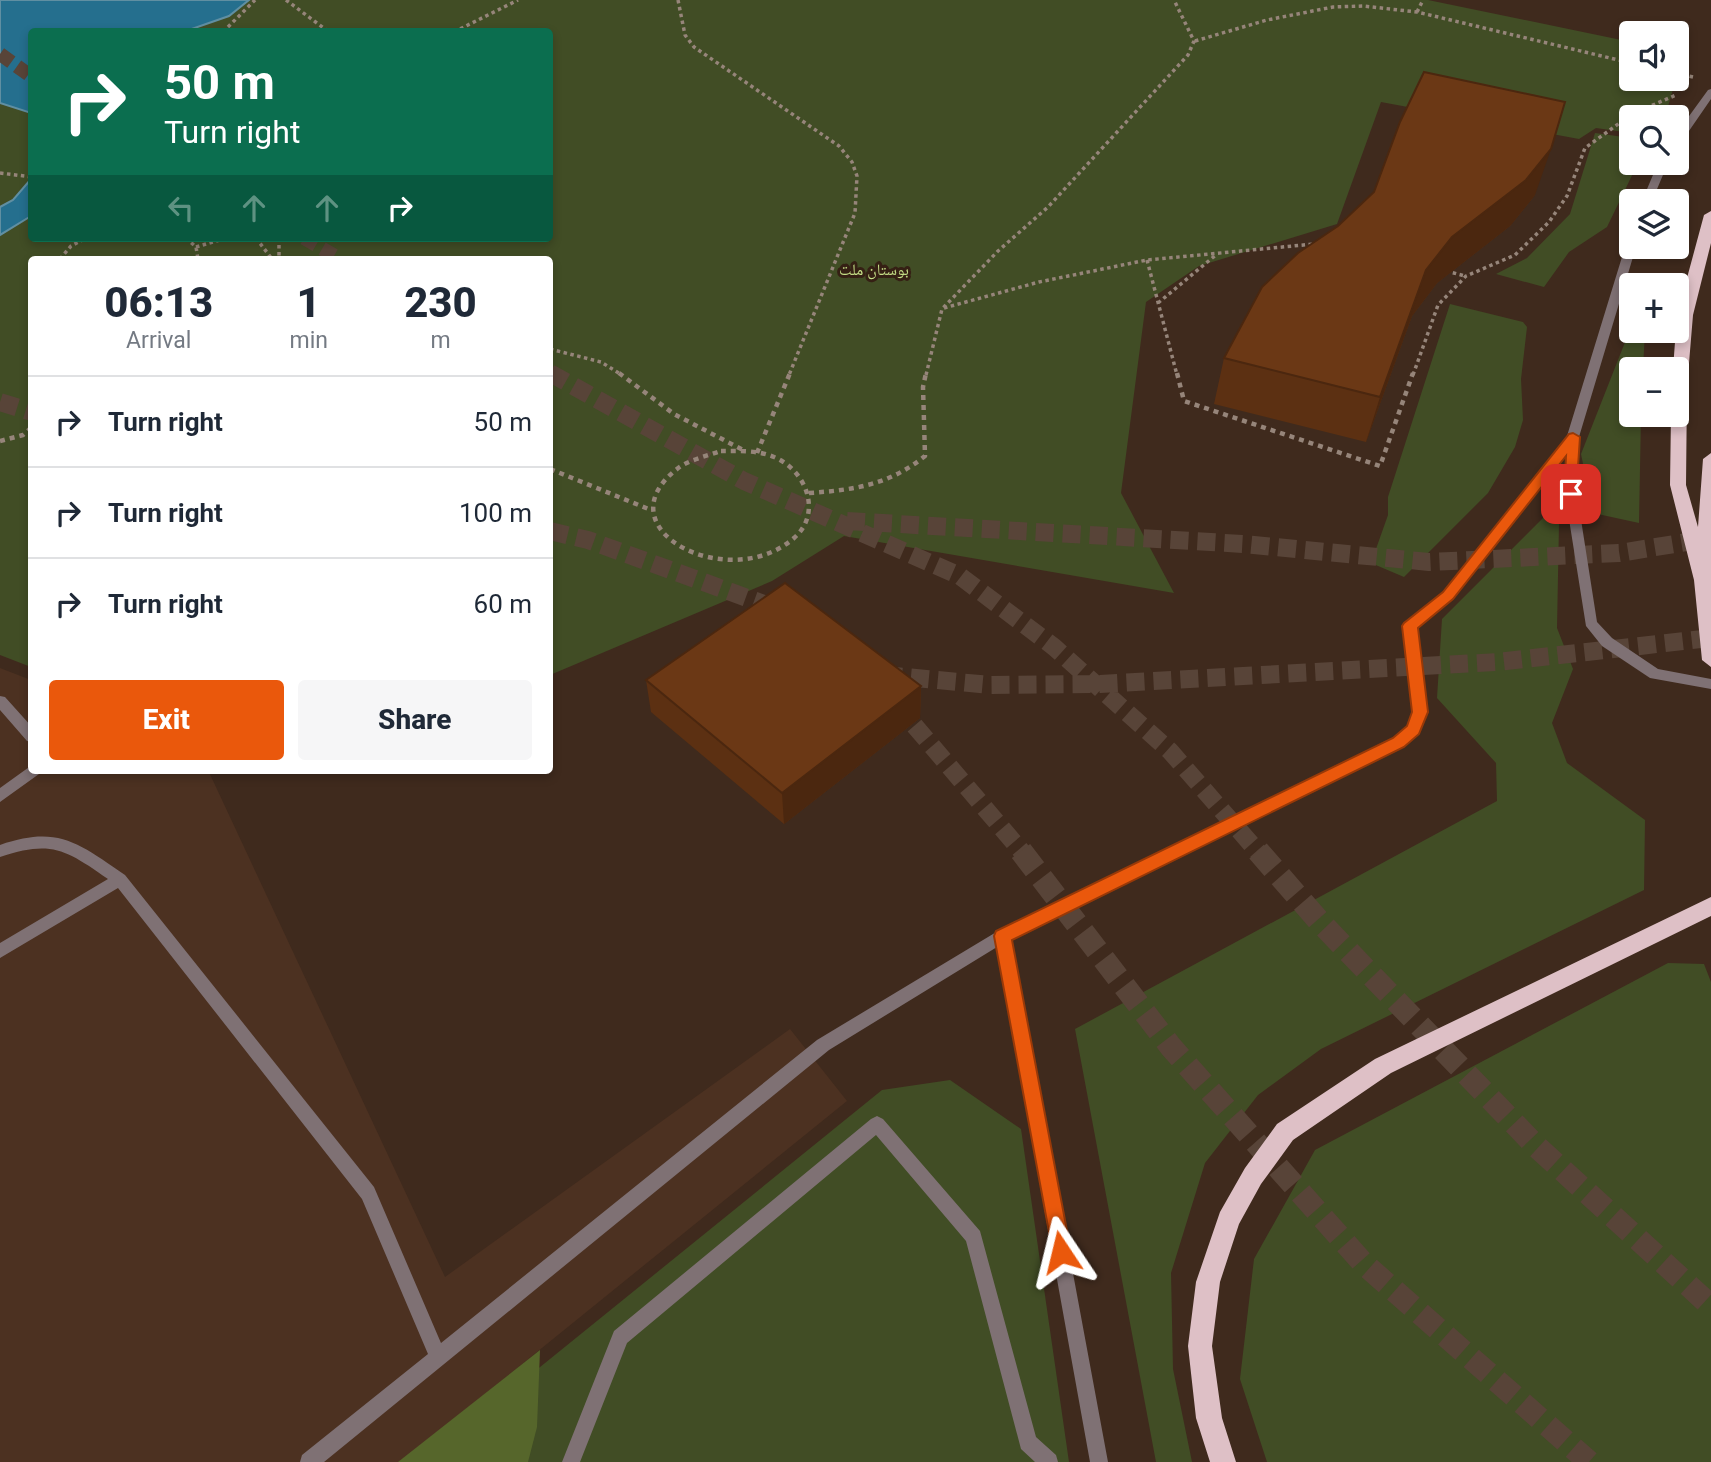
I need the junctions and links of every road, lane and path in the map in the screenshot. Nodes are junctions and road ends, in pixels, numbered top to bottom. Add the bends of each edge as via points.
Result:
1 (255, 0) edge
2 (286, 0) edge
3 (518, 0) edge
4 (678, 0) edge
5 (1174, 0) edge
6 (1423, 0) edge
7 (1417, 12) junction
8 (227, 28) edge
9 (323, 28) edge
10 (462, 28) edge
11 (1194, 41) junction
12 (1619, 60) edge
13 (1684, 92) dead end
14 (1711, 92) edge
15 (1689, 123) edge
16 (0, 173) edge
17 (28, 177) edge
18 (1711, 215) edge
19 (78, 242) edge
20 (191, 242) edge
21 (213, 242) edge
22 (1322, 244) edge
23 (197, 247) junction
24 (1217, 254) junction
25 (63, 256) edge
26 (198, 256) edge
27 (1626, 259) edge
28 (1147, 261) junction
29 (1440, 269) edge
30 (1466, 276) junction
31 (1158, 303) junction
32 (942, 309) junction
33 (553, 350) edge
34 (28, 431) edge
35 (28, 434) edge
36 (23, 435) junction
37 (1573, 437) junction
38 (0, 441) edge
39 (744, 450) junction
40 (757, 453) junction
41 (1711, 459) edge
42 (553, 470) edge
43 (809, 493) junction
44 (651, 510) junction
45 (1703, 580) junction
46 (1711, 660) edge
47 (1711, 684) edge
48 (0, 701) edge
49 (28, 732) edge
50 (29, 774) edge
51 (0, 796) edge
52 (0, 851) edge
53 (120, 879) junction
54 (1711, 906) edge
55 (1003, 936) junction
56 (0, 951) edge
57 (438, 1357) junction
58 (309, 1462) edge
59 (571, 1462) edge
60 (1049, 1462) edge
61 (1100, 1462) edge
62 (1223, 1462) edge

1 - 8 path
2 - 9 path
3 - 10 path
4 - 40 path via 685,35 694,47 839,146 854,161 858,181 855,213
5 - 11 path
6 - 7 path
7 - 11 path via 1333,7
7 - 12 path
11 - 32 path via 1178,69 1048,207
13 - 30 path via 1632,114 1585,148 1567,196 1549,222 1515,255
14 - 15 lane
16 - 17 path
18 - 45 highway via 1685,315 1679,387 1678,485
19 - 25 path
20 - 23 path
21 - 23 path
22 - 24 path
23 - 26 path
24 - 28 path
24 - 31 path
27 - 37 lane
28 - 31 path
28 - 32 path via 1039,282
29 - 30 path
30 - 31 path via 1438,305 1380,466 1184,401
32 - 43 path via 923,387 925,456 891,482 870,489
33 - 39 path via 601,362 674,414
34 - 36 path
35 - 36 path
36 - 38 path
37 - 47 lane via 1571,494 1591,623 1607,642 1655,674
37 - 55 lane via 1448,596 1410,626 1420,712 1413,729 1398,743
39 - 40 path
39 - 44 path via 721,451 679,466 664,478
40 - 43 path via 792,467
41 - 45 highway
42 - 44 path
43 - 44 path via 811,511 788,544 741,561 715,561 690,554 663,535
45 - 46 highway
48 - 49 lane
50 - 51 lane
52 - 53 lane via 21,842 66,842
53 - 56 lane
53 - 57 lane via 368,1193
54 - 62 highway via 1383,1066 1286,1132 1228,1220 1208,1282 1200,1346 1209,1418
55 - 57 lane via 823,1045
55 - 61 lane
57 - 58 lane
59 - 60 lane via 620,1336 877,1125 974,1237 1028,1442

